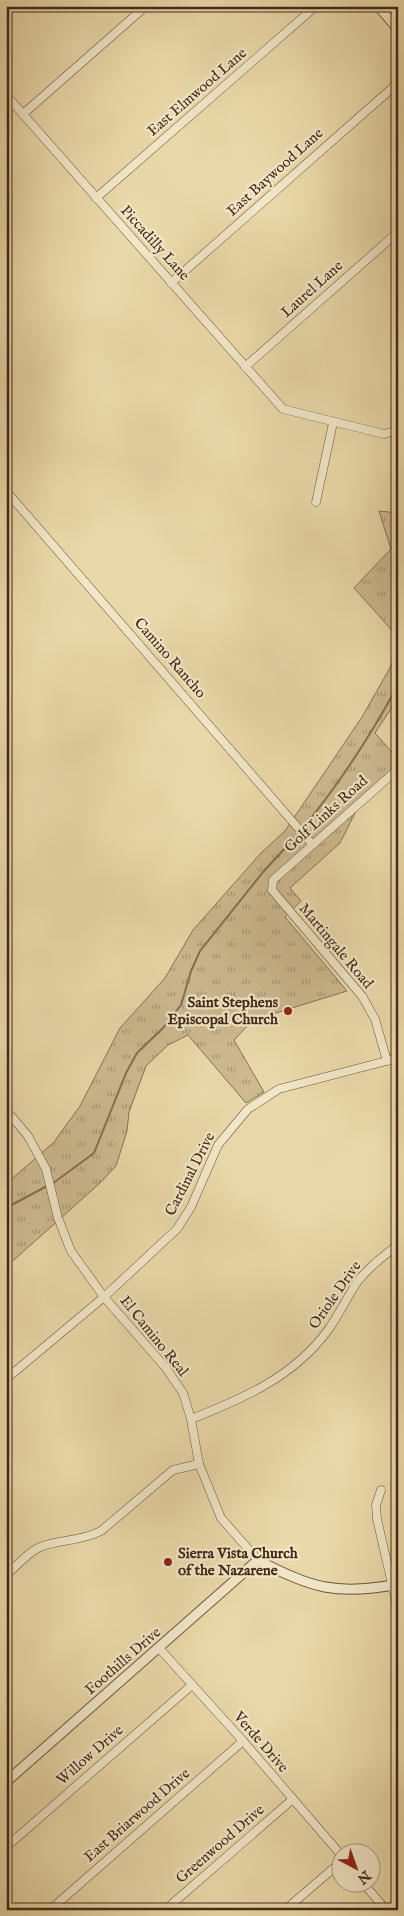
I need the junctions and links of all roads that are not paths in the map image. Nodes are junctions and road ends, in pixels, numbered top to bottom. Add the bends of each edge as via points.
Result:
1 (146, 6) edge
2 (316, 6) edge
3 (378, 6) edge
4 (398, 29) edge
5 (398, 82) edge
6 (6, 95) edge
7 (23, 114) junction
8 (96, 198) junction
9 (398, 232) edge
10 (172, 283) junction
11 (245, 367) junction
12 (333, 423) junction
13 (398, 430) edge
14 (6, 491) edge
15 (316, 502) dead end
16 (397, 769) edge
17 (312, 844) junction
18 (273, 880) joint
19 (398, 1058) edge
20 (387, 1060) junction
21 (6, 1110) edge
22 (398, 1245) edge
23 (104, 1297) junction
24 (6, 1379) edge
25 (191, 1419) junction
26 (198, 1464) junction
27 (381, 1490) dead end
28 (258, 1560) junction
29 (6, 1575) edge
30 (395, 1584) edge
31 (398, 1610) edge
32 (158, 1648) junction
33 (192, 1685) junction
34 (243, 1741) junction
35 (6, 1782) edge
36 (293, 1799) junction
37 (332, 1844) edge
38 (6, 1847) edge
39 (332, 1870) edge
40 (372, 1894) edge
41 (50, 1910) edge
42 (165, 1910) edge
43 (285, 1910) edge
44 (386, 1910) edge

1 - 7 street
2 - 8 street, East Elmwood Lane
3 - 4 street
5 - 10 street, East Baywood Lane
6 - 7 street, Piccadilly Lane
7 - 8 street, Piccadilly Lane
8 - 10 street, Piccadilly Lane
9 - 11 street, Laurel Lane
10 - 11 street, Piccadilly Lane
11 - 12 street, Piccadilly Lane via 284,409
12 - 13 street via 384,434
12 - 15 street
14 - 17 street, Camino Rancho
16 - 17 street, Golf Links Road
17 - 18 street, Golf Links Road
18 - 20 street, Martingale Road via 272,890 276,898 362,996 375,1019
19 - 20 street, Cardinal Drive
20 - 23 street, Cardinal Drive via 279,1089 248,1109 218,1145 191,1207 177,1230
21 - 23 street, El Camino Real via 38,1152 71,1251
22 - 25 street, Oriole Drive via 370,1267 328,1330 294,1366 246,1397
23 - 24 street, Cardinal Drive
23 - 25 street, El Camino Real via 166,1368 183,1393
25 - 26 street, El Camino Real
26 - 28 street, El Camino Real via 221,1518
26 - 29 street via 173,1470 101,1531 87,1538 37,1548
27 - 30 street via 376,1505 377,1519
28 - 30 street, El Camino Real via 303,1582 329,1589 350,1591
28 - 32 street, Foothills Drive
30 - 31 street
32 - 33 street, Verde Drive
32 - 35 street, Foothills Drive
33 - 34 street, Verde Drive
33 - 38 street, Willow Drive
34 - 36 street, Verde Drive
34 - 41 street, East Briarwood Drive
36 - 37 street, Verde Drive
36 - 42 street, Greenwood Drive
39 - 43 street
40 - 44 street

